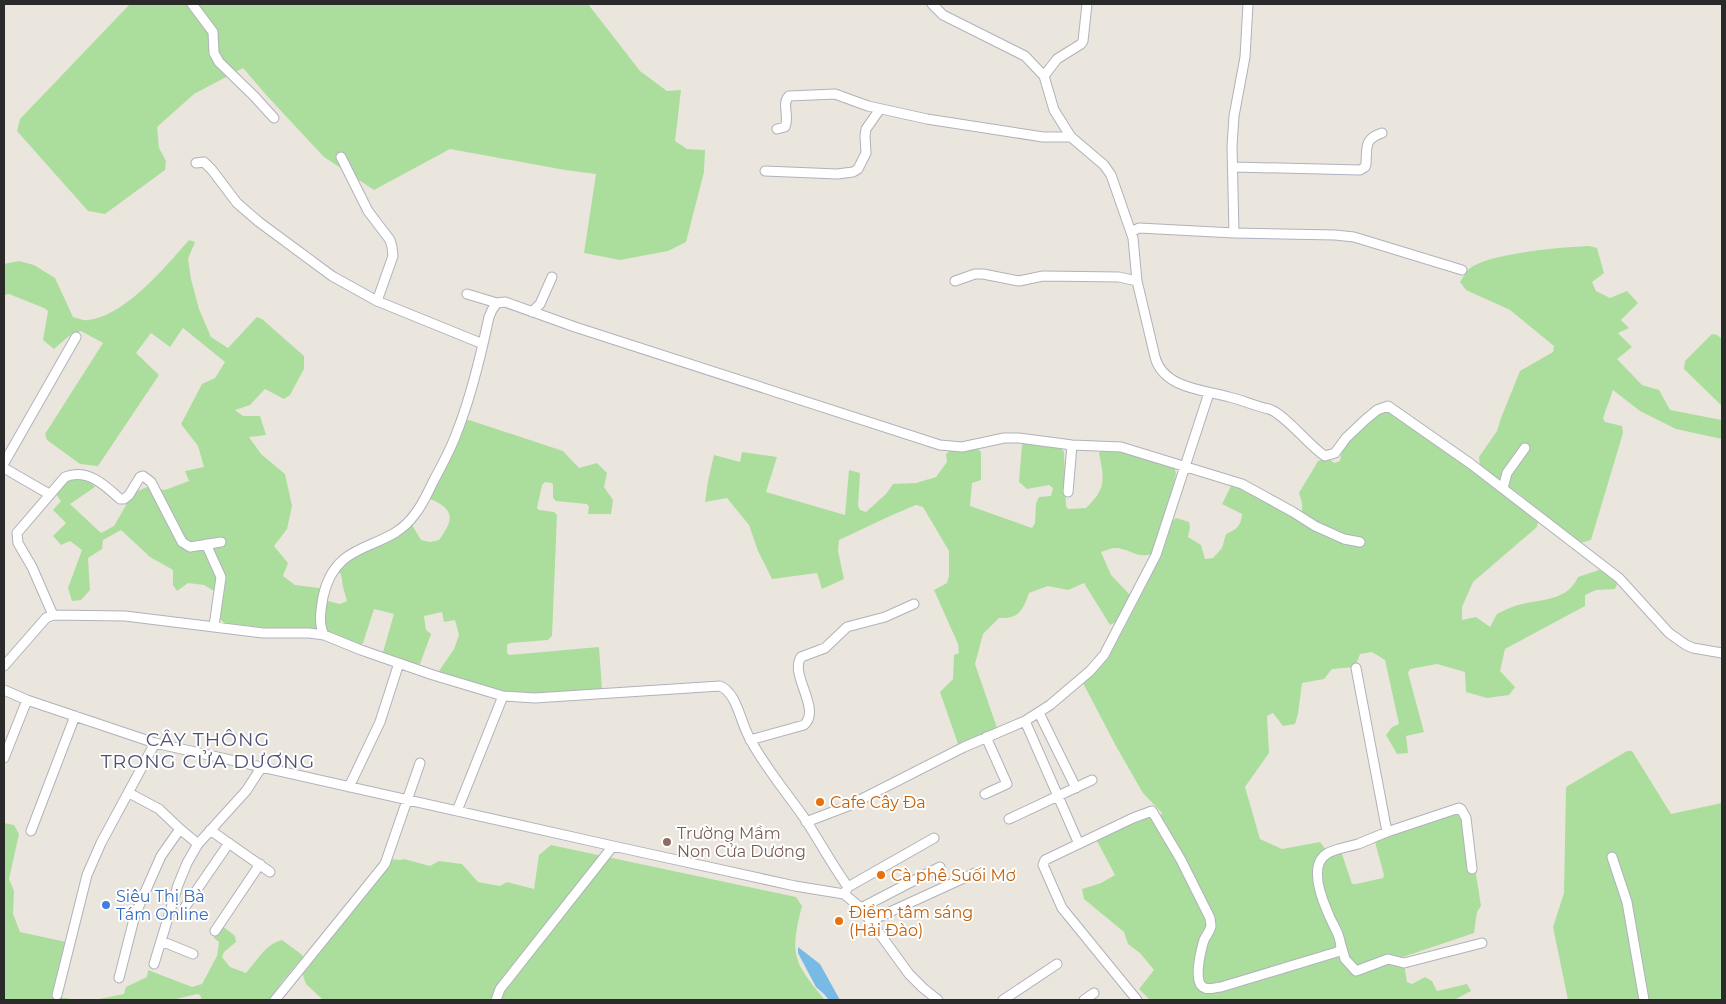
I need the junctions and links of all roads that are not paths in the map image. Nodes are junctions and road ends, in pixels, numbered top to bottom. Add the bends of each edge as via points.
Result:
1 (192, 4) edge
2 (932, 4) edge
3 (1087, 4) edge
4 (1248, 4) edge
5 (1044, 76) junction
6 (880, 109) junction
7 (274, 118) dead end
8 (778, 129) dead end
9 (1382, 133) dead end
10 (1071, 137) junction
11 (341, 157) dead end
12 (196, 163) dead end
13 (1234, 167) junction
14 (765, 171) dead end
15 (1131, 232) junction
16 (1234, 233) junction
17 (1462, 270) dead end
18 (552, 277) dead end
19 (955, 280) dead end
20 (1136, 281) junction
21 (467, 294) dead end
22 (377, 301) junction
23 (498, 303) junction
24 (532, 312) junction
25 (76, 337) dead end
26 (483, 344) junction
27 (1209, 393) junction
28 (1072, 445) junction
29 (1525, 448) dead end
30 (4, 463) edge
31 (1184, 466) junction
32 (4, 468) edge
33 (1503, 488) junction
34 (1068, 492) dead end
35 (49, 494) junction
36 (221, 542) dead end
37 (1360, 542) dead end
38 (206, 544) junction
39 (914, 604) dead end
40 (53, 615) junction
41 (214, 626) junction
42 (324, 635) junction
43 (1722, 653) edge
44 (399, 663) junction
45 (4, 666) edge
46 (1356, 668) dead end
47 (4, 690) edge
48 (503, 696) junction
49 (27, 700) junction
50 (1040, 713) junction
51 (75, 716) junction
52 (1025, 721) junction
53 (986, 738) junction
54 (750, 740) junction
55 (155, 743) junction
56 (4, 758) edge
57 (420, 763) dead end
58 (261, 768) junction
59 (1092, 780) dead end
60 (349, 787) junction
61 (1076, 788) junction
62 (129, 793) junction
63 (984, 794) dead end
64 (1058, 796) junction
65 (407, 801) junction
66 (457, 811) junction
67 (1009, 818) dead end
68 (806, 822) junction
69 (180, 829) junction
70 (210, 830) junction
71 (31, 831) dead end
72 (1387, 832) junction
73 (934, 838) dead end
74 (229, 843) junction
75 (198, 844) junction
76 (1079, 844) junction
77 (613, 846) junction
78 (1612, 857) dead end
79 (260, 864) junction
80 (940, 866) dead end
81 (1472, 869) dead end
82 (270, 872) dead end
83 (975, 873) dead end
84 (846, 891) junction
85 (185, 907) dead end
86 (861, 908) junction
87 (870, 921) junction
88 (215, 930) dead end
89 (160, 941) junction
90 (1482, 943) dead end
91 (1341, 945) junction
92 (193, 954) dead end
93 (154, 964) dead end
94 (1057, 964) dead end
95 (119, 978) dead end
96 (1094, 993) dead end
97 (57, 995) dead end
98 (497, 997) edge
99 (275, 1000) edge
100 (487, 1000) edge
101 (938, 1000) edge
102 (1003, 1000) edge
103 (1084, 1000) edge
104 (1137, 1000) edge
105 (1644, 1000) edge

1 - 7 street via 213,32 214,53 220,62
2 - 5 street via 943,15 1025,56
3 - 5 street via 1083,41 1057,59
4 - 13 street via 1245,57 1234,116
5 - 10 street via 1054,110
6 - 8 street via 835,94 789,96 785,101 786,124
6 - 10 street via 995,130
6 - 14 street via 866,129 865,157 853,172
9 - 13 street via 1371,137 1367,144 1365,168 1360,170
10 - 15 street via 1112,175
11 - 22 street via 368,211 392,247
12 - 22 street via 201,161 209,166 237,203 258,222 312,262
13 - 16 street
15 - 16 street via 1139,228
15 - 20 street
16 - 17 street via 1354,237
18 - 24 street via 540,304
19 - 20 street via 983,274 1019,281 1044,276 1118,277
20 - 27 street via 1159,368 1192,389
21 - 23 street
22 - 26 street
23 - 24 street via 505,302
23 - 26 street via 489,317
24 - 28 street via 940,445 962,447 1018,438
25 - 30 street
26 - 42 street via 457,433 415,514 394,533 342,559 329,577 320,625
27 - 31 street
27 - 33 street via 1273,411 1322,454 1329,456 1365,420 1388,406
28 - 31 street via 1121,447
28 - 34 street
29 - 33 street via 1507,473
31 - 37 street via 1242,484 1315,526 1344,539
31 - 50 street via 1156,555 1104,655
32 - 35 street
33 - 43 street via 1619,578 1669,634 1686,645
35 - 38 street via 65,477 83,474 124,499 144,476 151,482 182,542 190,547
35 - 40 street via 17,533 17,538
36 - 38 street
38 - 41 street via 221,577
39 - 54 street via 885,617 847,627 825,648 801,657 798,667 810,710 807,722
40 - 41 street via 125,616
40 - 45 street via 41,622
41 - 42 street
42 - 44 street
44 - 48 street
44 - 60 street via 380,722
46 - 72 street
47 - 49 street
48 - 54 street via 535,698 720,686 731,693
48 - 66 street
49 - 51 street
49 - 56 street
50 - 52 street
50 - 61 street
51 - 55 street
51 - 71 street
52 - 53 street
52 - 64 street
53 - 63 street via 1007,784
53 - 68 street via 911,772 848,806
54 - 68 street
55 - 58 street
55 - 62 street
57 - 65 street
58 - 60 street
58 - 70 street via 240,799
59 - 61 street
60 - 65 street
61 - 64 street
62 - 69 street via 159,810
62 - 97 street via 87,875
64 - 67 street
64 - 76 street
65 - 66 street
65 - 99 street via 385,864
66 - 77 street
68 - 84 street
69 - 75 street
69 - 95 street via 161,856 135,915
70 - 74 street
70 - 75 street
72 - 81 street via 1459,808 1466,818
72 - 91 street via 1330,852 1321,860 1319,887
73 - 84 street
74 - 79 street
74 - 85 street
75 - 89 street via 182,873
76 - 91 street via 1152,811 1210,918 1211,928 1202,948 1198,970 1199,983 1205,988 1221,987 1326,956 1337,952
76 - 104 street via 1048,857 1043,865 1062,908
77 - 84 street via 795,886
77 - 98 street
78 - 105 street via 1627,902
79 - 82 street
79 - 88 street
80 - 86 street
83 - 87 street
84 - 86 street
86 - 87 street
87 - 101 street via 909,974
89 - 92 street
89 - 93 street
90 - 91 street via 1404,963 1388,960 1356,971 1344,959
94 - 102 street
96 - 103 street
98 - 100 street

